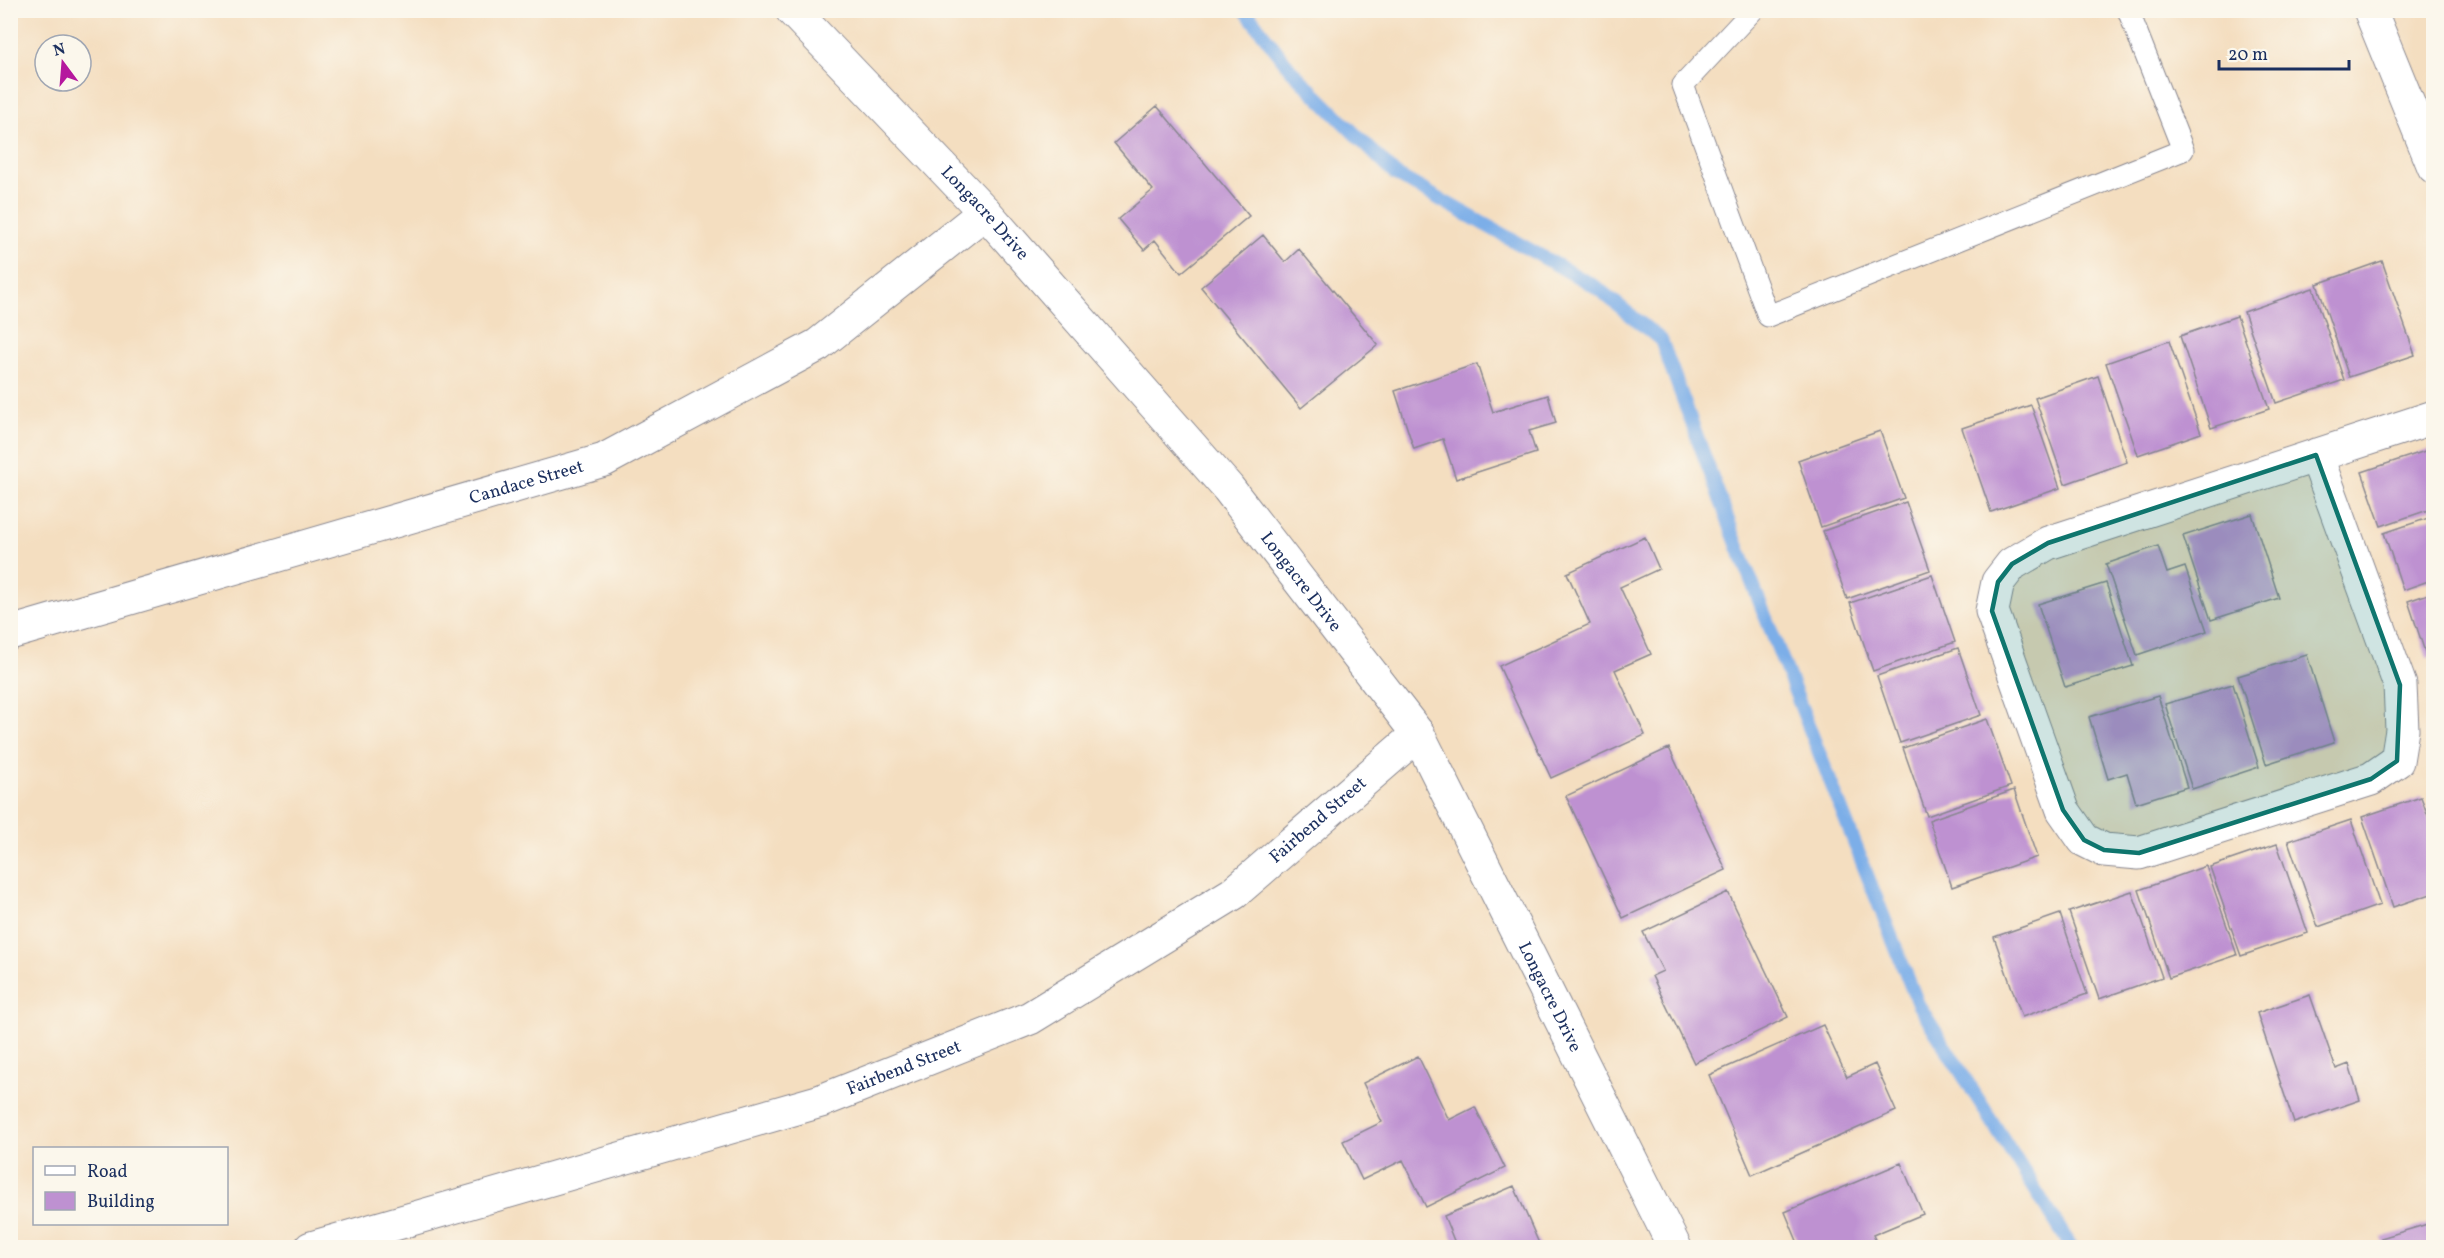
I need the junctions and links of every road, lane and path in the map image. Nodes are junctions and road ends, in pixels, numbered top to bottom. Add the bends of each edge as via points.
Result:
1 (792, 10) edge
2 (1753, 10) edge
3 (2128, 10) edge
4 (2370, 10) edge
5 (2433, 167) edge
6 (985, 212) junction
7 (2433, 417) edge
8 (2316, 455) junction
9 (10, 633) edge
10 (1418, 734) junction
11 (311, 1248) edge
12 (1675, 1248) edge

1 - 6 street, Longacre Drive
2 - 3 lane via 1683,85 1768,316 2183,150
4 - 5 street
6 - 9 street, Candace Street via 818,345 604,460
6 - 10 street, Longacre Drive via 1228,488
7 - 8 street
8 - 8 street via 2048,543 2012,564 1998,582 1992,611 2063,810 2084,840 2104,850 2139,852 2371,778 2397,761 2402,730 2400,685
10 - 11 street, Fairbend Street via 1234,893 1030,1018 821,1101
10 - 12 street, Longacre Drive

